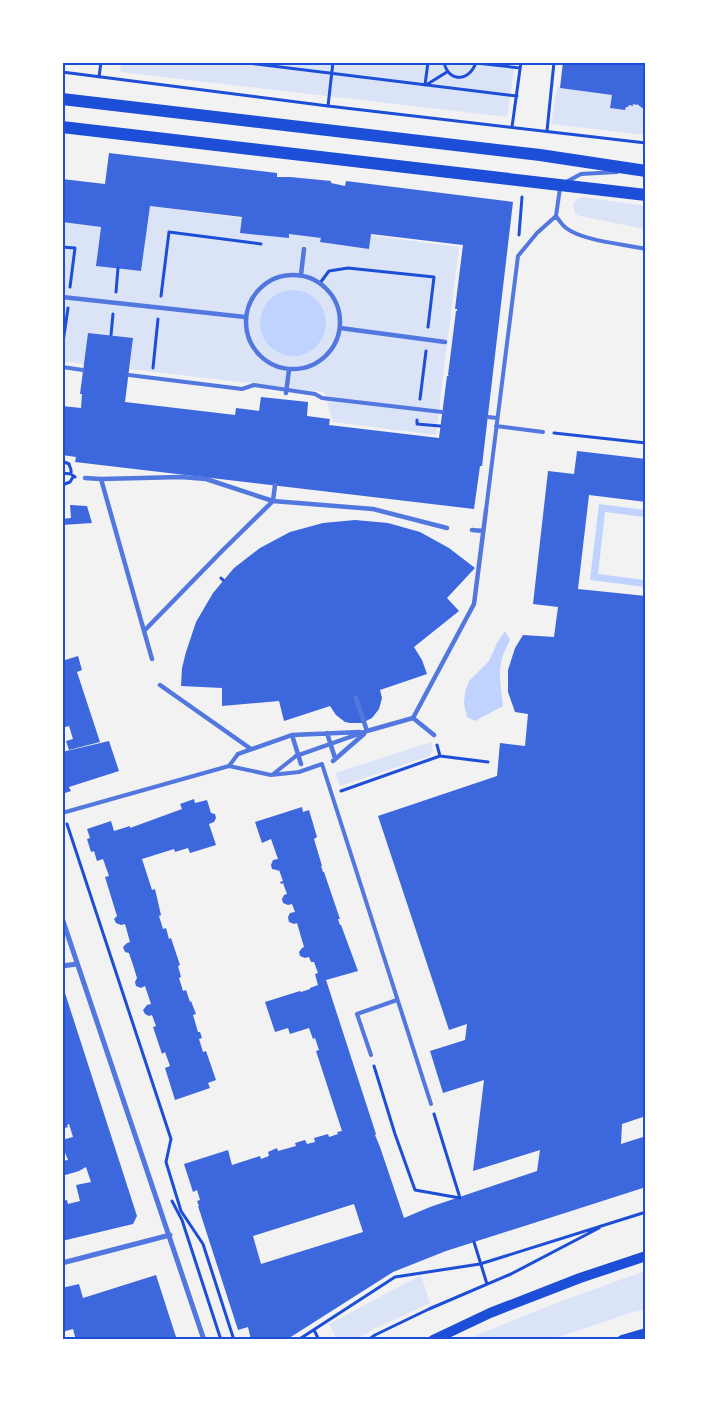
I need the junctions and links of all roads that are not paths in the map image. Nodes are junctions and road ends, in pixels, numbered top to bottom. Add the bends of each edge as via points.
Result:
1 (62, 99) edge
2 (62, 128) edge
3 (645, 171) edge
4 (560, 185) junction
5 (646, 195) edge
6 (556, 216) junction
7 (304, 249) dead end
8 (646, 249) edge
9 (301, 275) junction
10 (62, 296) edge
11 (245, 318) junction
12 (340, 328) junction
13 (445, 342) dead end
14 (62, 367) edge
15 (83, 370) dead end
16 (289, 370) junction
17 (129, 375) dead end
18 (286, 391) junction
19 (442, 412) dead end
20 (488, 417) dead end
21 (497, 418) junction
22 (496, 426) junction
23 (543, 432) road end
24 (85, 478) dead end
25 (101, 479) junction
26 (275, 485) dead end
27 (273, 501) junction
28 (486, 510) joint
29 (448, 528) dead end
30 (472, 530) dead end
31 (483, 531) junction
32 (144, 631) junction
33 (152, 659) dead end
34 (160, 685) dead end
35 (356, 698) dead end
36 (413, 718) junction
37 (367, 731) junction
38 (327, 733) junction
39 (292, 735) junction
40 (434, 735) road end
41 (331, 744) junction
42 (251, 749) junction
43 (238, 754) joint
44 (297, 755) junction
45 (334, 759) junction
46 (301, 764) joint
47 (322, 764) junction
48 (229, 766) junction
49 (303, 770) junction
50 (271, 775) junction
51 (63, 813) edge
52 (62, 918) edge
53 (77, 964) junction
54 (62, 966) edge
55 (397, 1000) junction
56 (371, 1056) road end
57 (431, 1104) road end
58 (170, 1235) junction
59 (646, 1256) edge
60 (62, 1263) edge
61 (646, 1333) edge
62 (204, 1340) edge
63 (433, 1340) edge
64 (622, 1340) edge

1 - 3 main road via 540,155
2 - 4 main road
3 - 4 lane via 581,174
4 - 5 main road
4 - 6 lane
6 - 8 lane via 577,234
6 - 21 lane via 536,233 518,256
7 - 9 street
9 - 11 street via 285,275 258,289 249,302
9 - 12 street via 320,283 332,295 339,311
10 - 11 street
11 - 16 street via 246,332 262,358
12 - 13 street
12 - 16 street via 328,354 316,363
14 - 15 lane
16 - 18 street
17 - 18 lane via 242,389 254,385
18 - 19 lane
20 - 21 lane
21 - 22 lane
22 - 23 lane
22 - 28 lane
24 - 25 street
25 - 27 street via 181,477 206,480
25 - 32 street
26 - 27 street
27 - 29 street via 373,509
27 - 32 street
28 - 31 street
30 - 31 street
31 - 36 street via 474,604
32 - 33 street
34 - 42 street
35 - 37 street
36 - 37 street
36 - 40 street
37 - 38 street
37 - 41 street
37 - 45 street
38 - 39 street
38 - 41 street
39 - 42 street
39 - 44 street
41 - 44 street
41 - 45 street
42 - 43 street
43 - 48 lane
44 - 46 street
44 - 50 lane
45 - 47 lane
46 - 49 lane
47 - 49 lane
47 - 55 lane
48 - 50 lane
48 - 51 lane
49 - 50 lane
52 - 53 street
53 - 54 street
53 - 58 street
55 - 56 lane via 358,1014
55 - 57 lane
58 - 60 street
58 - 62 street
59 - 63 main road via 490,1313
61 - 64 main road

